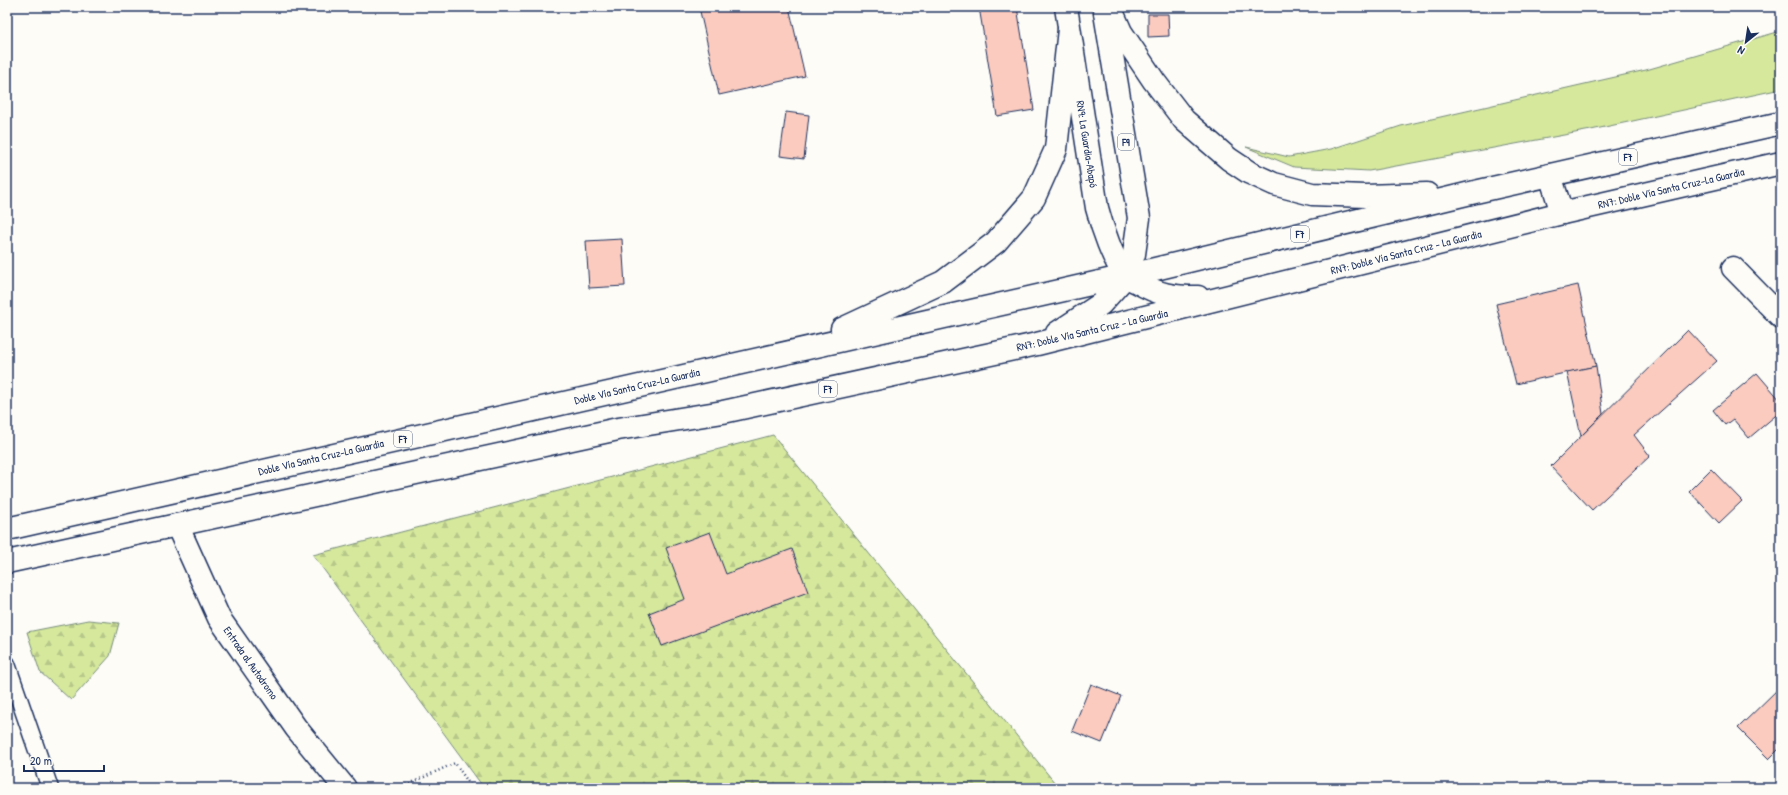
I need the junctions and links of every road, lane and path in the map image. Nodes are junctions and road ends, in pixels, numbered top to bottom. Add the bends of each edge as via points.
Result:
1 (1066, 7) edge
2 (1104, 7) edge
3 (1110, 7) edge
4 (1069, 29) junction
5 (1781, 123) edge
6 (1781, 164) edge
7 (1550, 175) junction
8 (1475, 192) junction
9 (1562, 213) junction
10 (1733, 268) dead end
11 (1126, 276) junction
12 (1223, 298) junction
13 (1781, 317) edge
14 (1037, 344) junction
15 (798, 349) junction
16 (177, 525) junction
17 (7, 529) edge
18 (7, 562) edge
19 (7, 664) edge
20 (50, 788) edge
21 (346, 788) edge
22 (394, 788) edge
23 (472, 788) edge

1 - 4 main road, RN9: La Guardia-Abapó
2 - 11 main road, F9 via 1138,218 1134,254
3 - 8 main road via 1121,32 1184,120 1229,159 1250,173 1274,184 1312,194 1365,196
4 - 11 main road, RN9: La Guardia-Abapó via 1097,208 1113,254
4 - 15 main road via 1056,149 1034,198 996,242 943,282
5 - 7 main road, F7
6 - 9 main road, RN7: Doble Vía Santa Cruz-La Guardia / F7
7 - 8 main road, F7
7 - 9 main road
8 - 11 main road, F7
9 - 12 main road, RN7: Doble Vía Santa Cruz - La Guardia / F7
10 - 13 main road
11 - 12 main road via 1151,290 1172,297
11 - 14 main road, F9 via 1101,304 1070,326
11 - 15 main road, F7
12 - 14 main road, RN7: Doble Vía Santa Cruz - La Guardia / F7
14 - 16 main road, RN7: Doble Vía Santa Cruz - La Guardia / F7 via 723,412 618,429
15 - 17 main road, Doble Vía Santa Cruz-La Guardia / F7
16 - 18 main road, F7
16 - 21 main road, Entrada al Autodromo via 219,618 296,728
19 - 20 lane
22 - 23 path via 455,764

